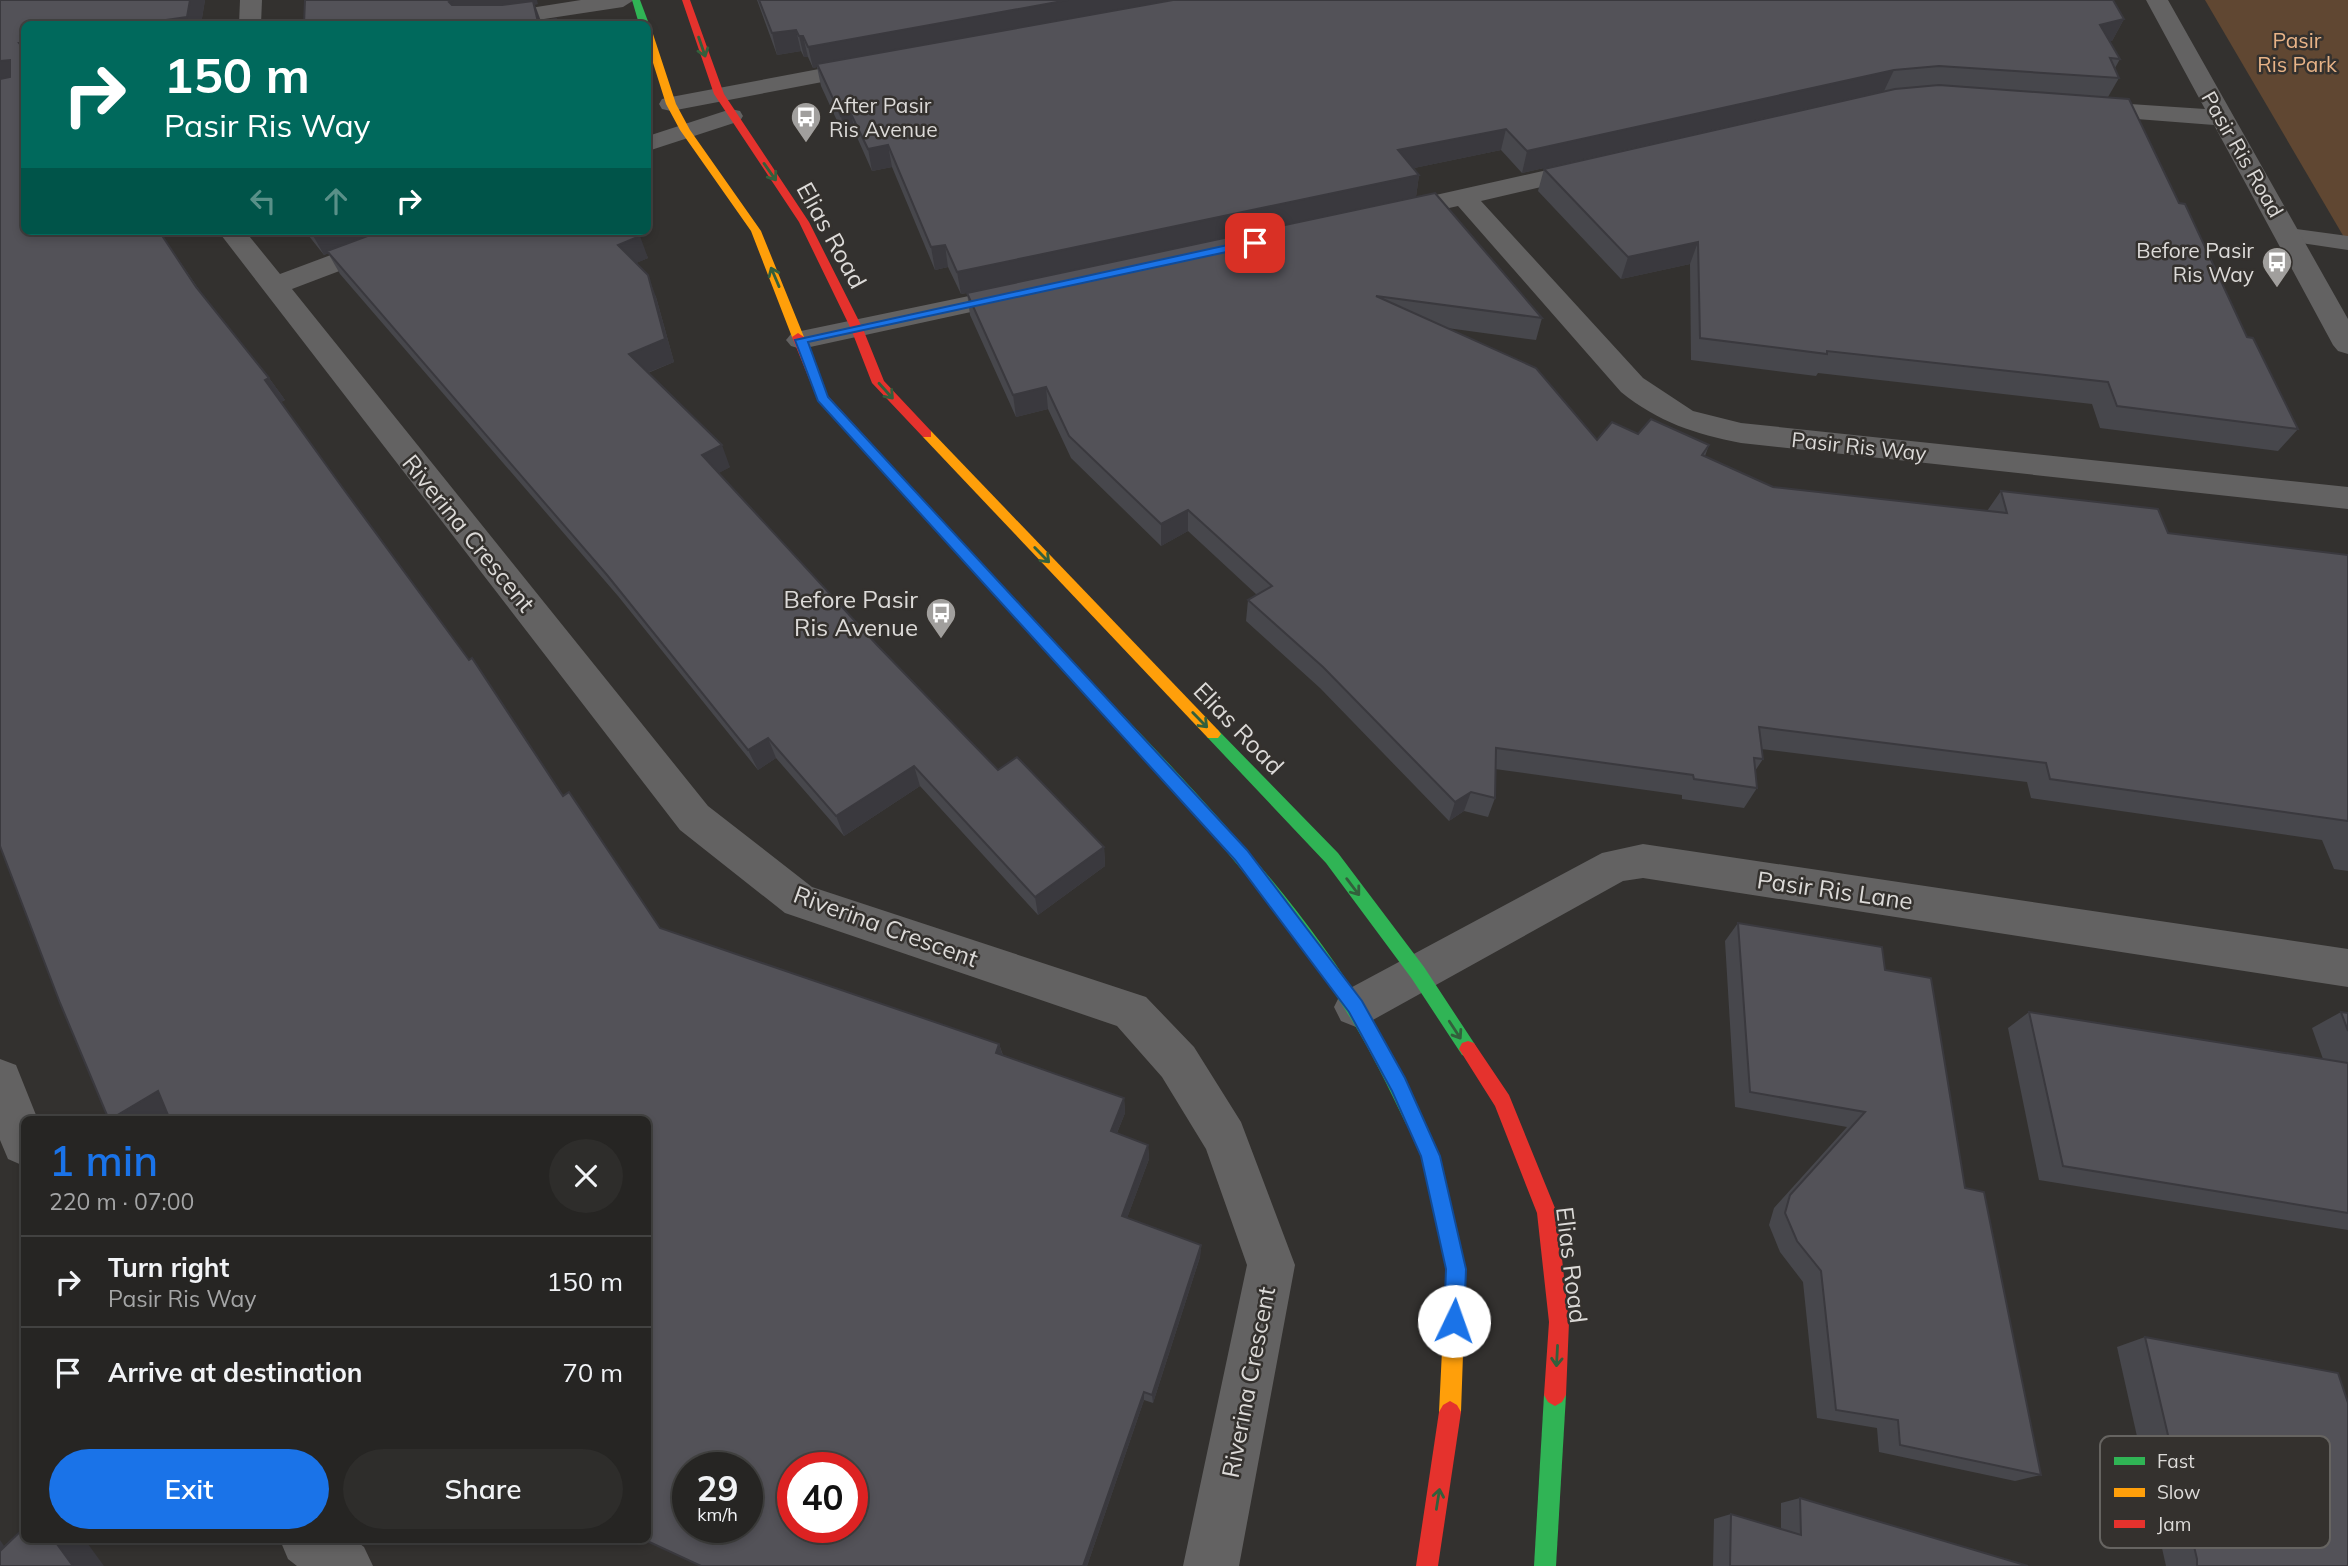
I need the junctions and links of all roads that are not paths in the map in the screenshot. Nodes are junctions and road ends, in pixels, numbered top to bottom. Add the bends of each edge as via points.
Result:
1 (251, 0) edge
2 (623, 0) edge
3 (636, 0) edge
4 (686, 0) edge
5 (2157, 0) edge
6 (250, 21) edge
7 (491, 21) edge
8 (644, 21) edge
9 (651, 43) edge
10 (889, 63) edge
11 (719, 94) junction
12 (671, 104) junction
13 (2064, 106) edge
14 (731, 116) junction
15 (2222, 118) junction
16 (684, 130) junction
17 (651, 143) edge
18 (1613, 163) edge
19 (1464, 197) junction
20 (1371, 218) edge
21 (234, 235) edge
22 (409, 235) edge
23 (2289, 235) junction
24 (2348, 243) edge
25 (275, 286) junction
26 (1050, 287) edge
27 (857, 330) junction
28 (801, 340) junction
29 (2348, 345) edge
30 (2348, 498) edge
31 (2348, 968) edge
32 (1418, 972) junction
33 (1356, 1007) junction
34 (0, 1080) edge
35 (21, 1135) edge
36 (311, 1543) edge
37 (345, 1566) edge
38 (1211, 1566) edge
39 (1427, 1566) edge
40 (1545, 1566) edge

1 - 6 street
2 - 7 street
3 - 8 street
4 -> 11 street, Elias Road
5 - 15 street, Pasir Ris Road
9 - 12 street
10 - 11 street
11 - 12 street
11 - 14 street, Elias Road
12 - 16 street
13 - 15 street
14 - 16 street
14 -> 27 street, Elias Road via 804,222
15 - 23 street, Pasir Ris Road
16 - 17 street
28 -> 16 street via 756,231
18 - 19 street
19 - 20 street
19 - 30 street, Pasir Ris Way via 1632,385 1662,411 1698,425 1755,435
21 - 25 street, Riverina Crescent
22 - 25 street
23 - 24 lane
23 - 29 street, Pasir Ris Road
25 - 38 street, Riverina Crescent via 694,818 799,900 1131,1011 1178,1062 1225,1138 1271,1265
26 - 27 street
27 - 28 street
27 -> 32 street, Elias Road via 878,383 1332,858
28 - 33 street via 822,398 1241,855
31 - 32 street, Pasir Ris Lane via 1643,861 1616,865
32 - 33 street, Pasir Ris Lane
32 -> 40 street, Elias Road via 1502,1101 1547,1213 1559,1322
39 -> 33 street via 1449,1426 1456,1269 1430,1156
34 - 35 street
36 - 37 street

